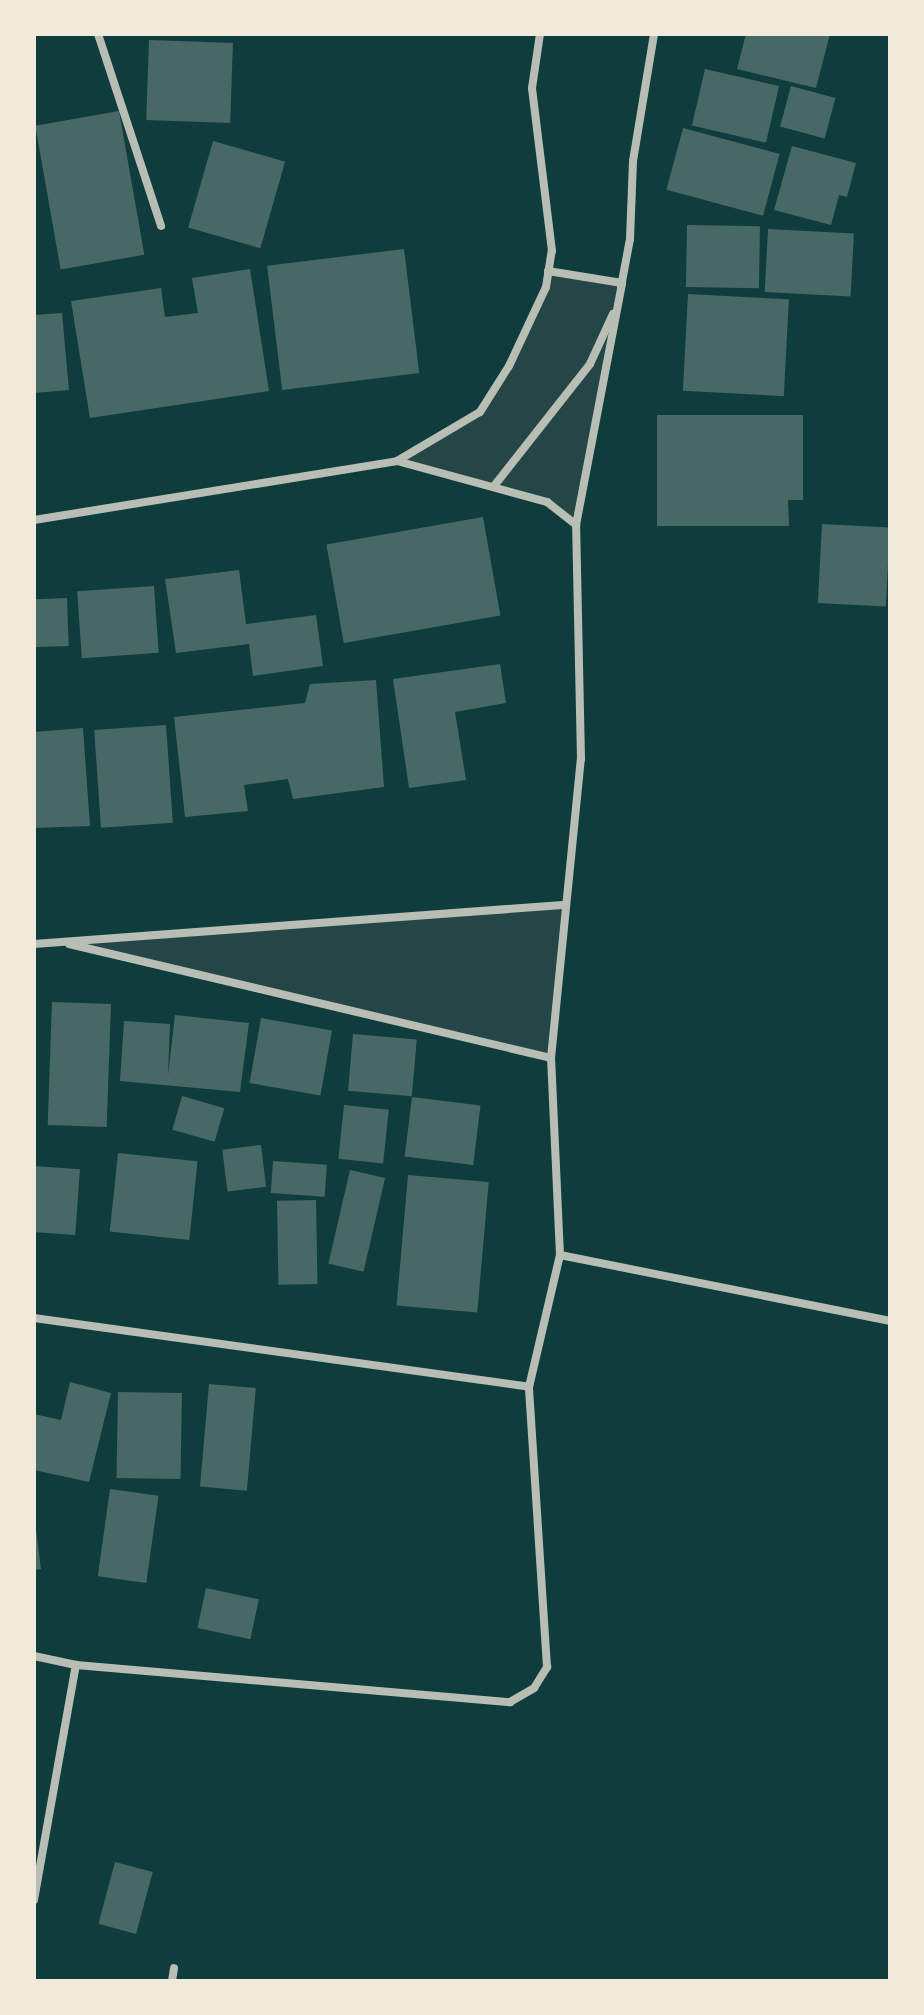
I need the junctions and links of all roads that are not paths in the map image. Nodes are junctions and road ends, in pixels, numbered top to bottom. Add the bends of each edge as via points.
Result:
1 (98, 34) edge
2 (540, 34) edge
3 (654, 34) edge
4 (161, 226) dead end
5 (548, 271) junction
6 (622, 283) junction
7 (397, 461) junction
8 (494, 486) junction
9 (34, 520) edge
10 (576, 525) junction
11 (563, 905) junction
12 (59, 942) junction
13 (34, 944) edge
14 (551, 1058) junction
15 (560, 1255) junction
16 (34, 1318) edge
17 (890, 1321) edge
18 (529, 1387) junction
19 (34, 1656) edge
20 (76, 1665) junction
21 (34, 1900) edge
22 (174, 1968) dead end
23 (172, 1981) edge

1 - 4 street
2 - 5 street via 532,88 552,251
3 - 6 street via 633,161 630,239
5 - 6 street
5 - 7 street via 509,366 480,412
6 - 8 street via 590,364
6 - 10 street
7 - 8 street
7 - 9 street
8 - 10 street via 547,502
10 - 11 street via 581,759
11 - 12 street
11 - 14 street
12 - 13 street
12 - 14 street
14 - 15 street
15 - 17 street
15 - 18 street
16 - 18 street
18 - 20 street via 547,1667 534,1688 510,1702
19 - 20 street
20 - 21 street
22 - 23 street

